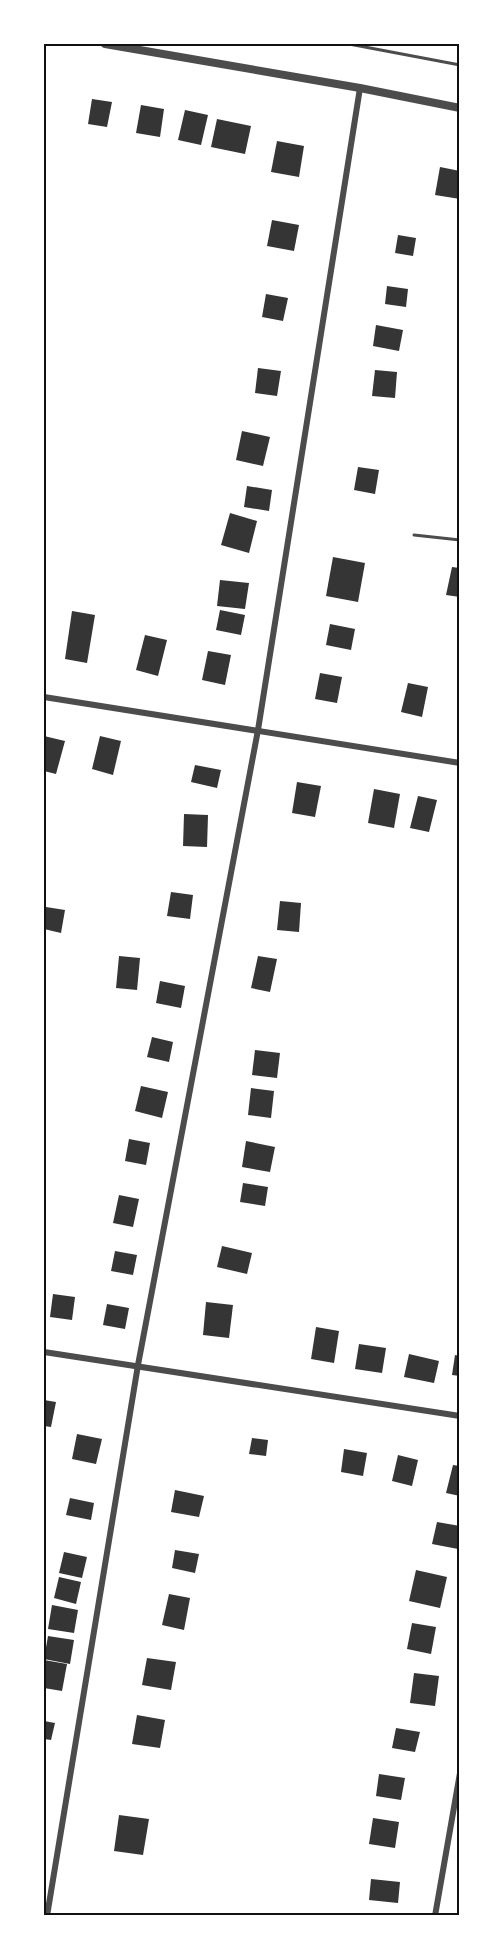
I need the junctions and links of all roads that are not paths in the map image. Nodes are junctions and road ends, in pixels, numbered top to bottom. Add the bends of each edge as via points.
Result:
1 (105, 44) edge
2 (349, 44) edge
3 (459, 65) edge
4 (360, 88) junction
5 (459, 108) edge
6 (414, 535) dead end
7 (459, 540) edge
8 (44, 697) edge
9 (258, 730) junction
10 (459, 763) edge
11 (44, 1352) edge
12 (138, 1365) junction
13 (459, 1416) edge
14 (459, 1773) edge
15 (47, 1916) edge
16 (435, 1916) edge

1 - 4 street
2 - 3 lane
4 - 5 street
4 - 9 street
6 - 7 lane
8 - 9 street
9 - 10 street
9 - 12 street
11 - 12 street
12 - 13 street
12 - 15 street
14 - 16 street

